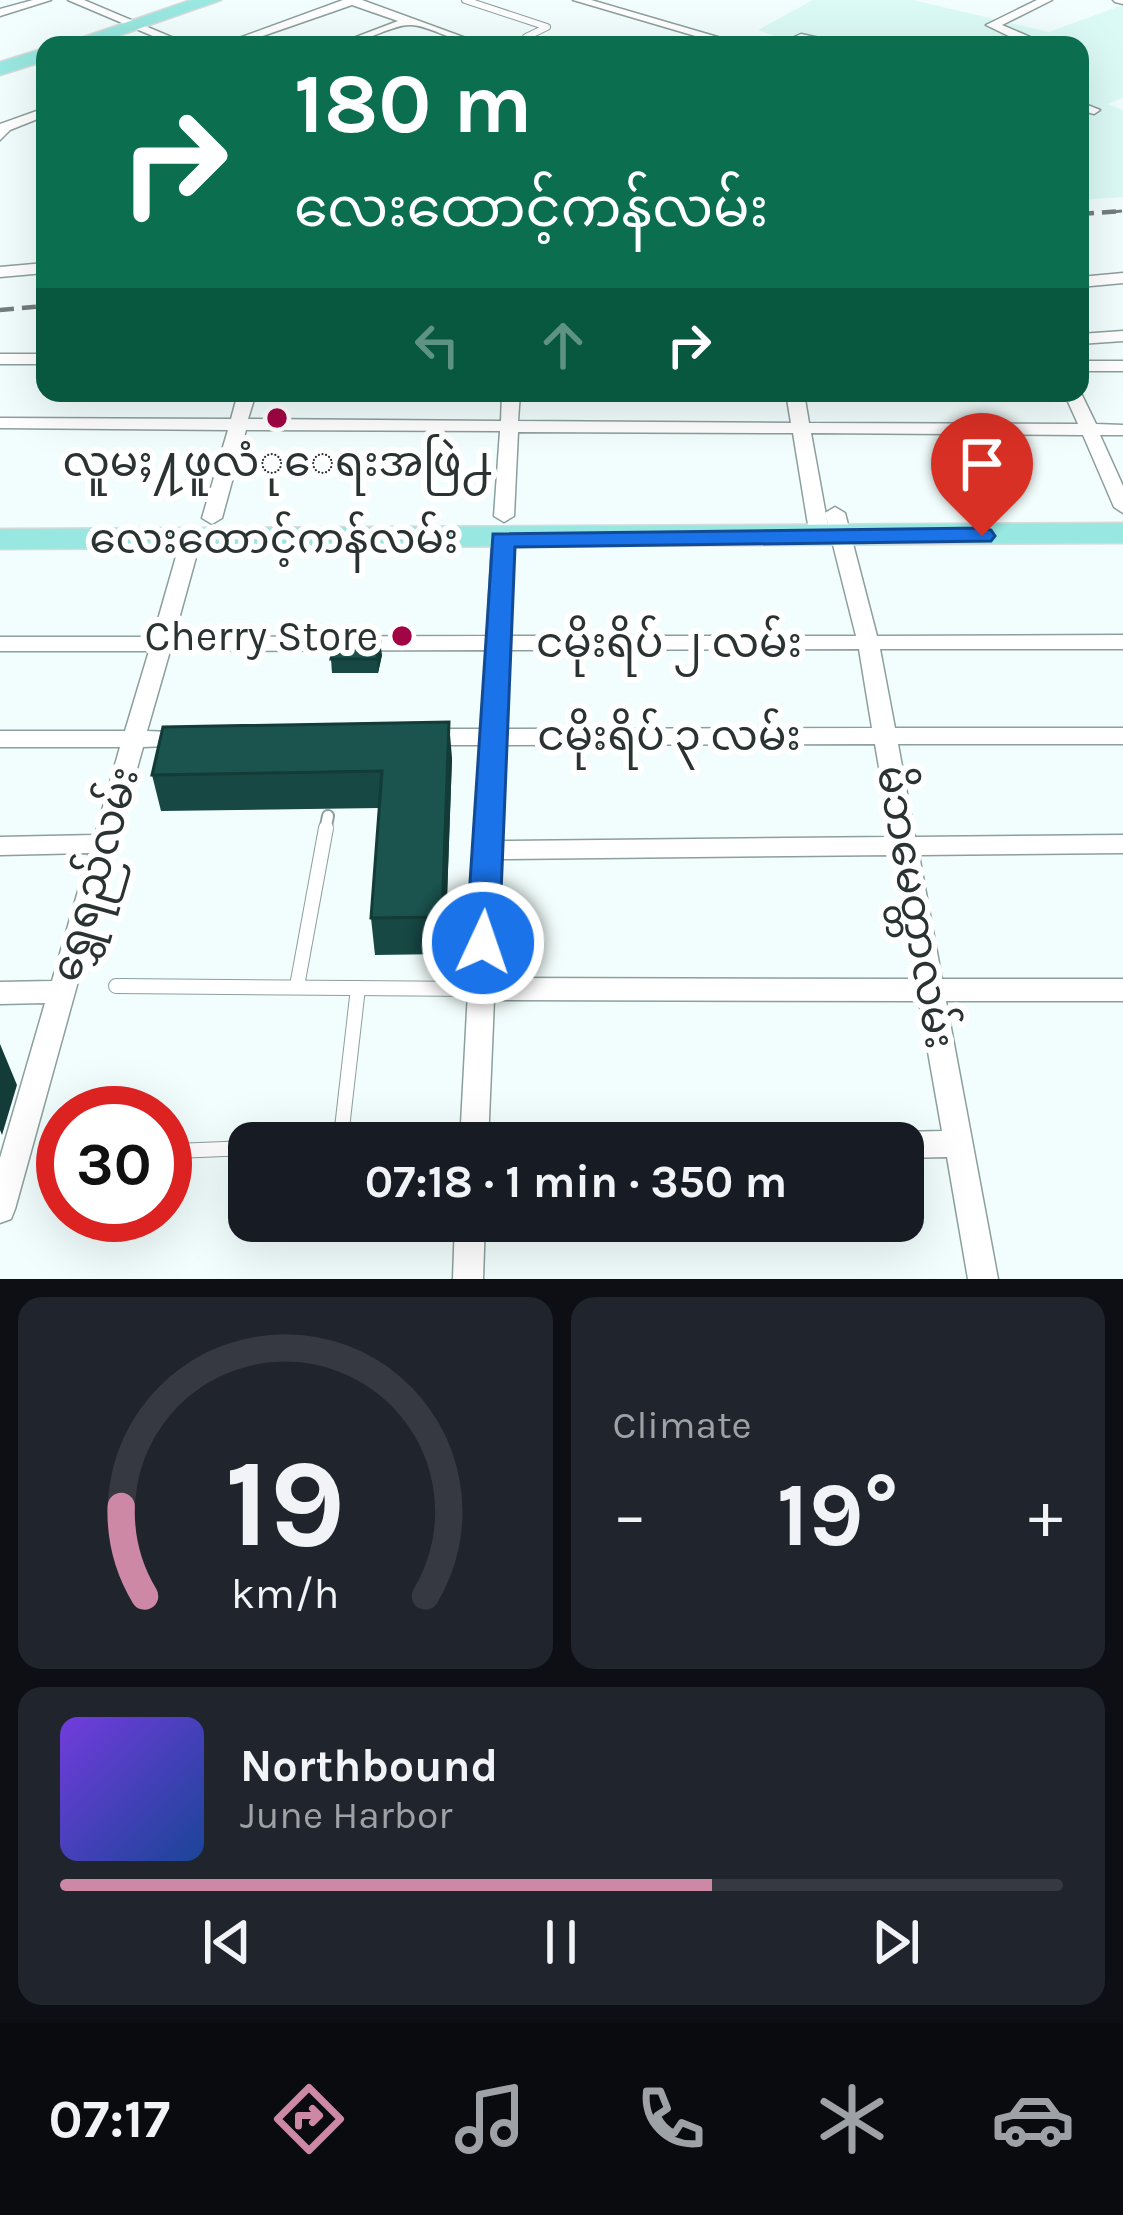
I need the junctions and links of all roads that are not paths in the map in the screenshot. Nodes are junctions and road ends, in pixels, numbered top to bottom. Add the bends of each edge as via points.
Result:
1 (45, 0) edge
2 (211, 0) edge
3 (231, 0) edge
4 (352, 0) edge
5 (465, 0) edge
6 (579, 0) edge
7 (620, 0) edge
8 (1046, 0) edge
9 (84, 1) edge
10 (603, 7) junction
11 (0, 13) edge
12 (409, 21) junction
13 (138, 27) junction
14 (104, 36) edge
15 (116, 36) edge
16 (161, 36) edge
17 (251, 36) edge
18 (366, 36) edge
19 (453, 36) edge
20 (528, 36) edge
21 (707, 36) edge
22 (1017, 36) edge
23 (36, 60) edge
24 (0, 72) edge
25 (36, 115) edge
26 (0, 136) edge
27 (36, 264) edge
28 (0, 272) edge
29 (1123, 278) edge
30 (1089, 281) edge
31 (1123, 336) edge
32 (1089, 338) edge
33 (0, 359) edge
34 (36, 359) edge
35 (1089, 366) edge
36 (1123, 366) edge
37 (244, 402) edge
38 (510, 402) edge
39 (796, 402) edge
40 (1077, 402) edge
41 (0, 423) edge
42 (237, 426) junction
43 (508, 427) junction
44 (801, 429) junction
45 (1089, 430) junction
46 (1123, 430) edge
47 (1123, 510) edge
48 (0, 517) edge
49 (827, 525) junction
50 (201, 528) junction
51 (503, 528) junction
52 (1123, 533) edge
53 (0, 539) edge
54 (868, 642) junction
55 (1123, 642) edge
56 (159, 643) junction
57 (0, 644) edge
58 (496, 644) junction
59 (885, 735) junction
60 (492, 736) junction
61 (1123, 736) edge
62 (396, 737) edge
63 (0, 739) edge
64 (133, 739) junction
65 (204, 739) edge
66 (328, 816) dead end
67 (104, 844) junction
68 (1123, 844) edge
69 (904, 845) junction
70 (0, 846) edge
71 (487, 850) junction
72 (116, 986) dead end
73 (297, 986) junction
74 (358, 988) junction
75 (481, 989) junction
76 (932, 989) junction
77 (1123, 990) edge
78 (0, 992) edge
79 (62, 992) junction
80 (343, 1122) edge
81 (475, 1122) edge
82 (9, 1144) edge
83 (924, 1144) edge
84 (958, 1144) junction
85 (228, 1149) edge
86 (192, 1150) edge
87 (0, 1209) edge
88 (469, 1242) edge
89 (468, 1279) edge
90 (982, 1279) edge

1 - 11 street
2 - 13 main road
3 - 13 main road
4 - 12 street
4 - 17 street
5 - 20 lane via 548,27
6 - 10 street
7 - 10 street
8 - 22 street via 992,25
9 - 13 street
10 - 21 street
12 - 18 street
12 - 19 street
13 - 14 main road
13 - 15 main road
13 - 16 street
23 - 24 main road
25 - 26 street
27 - 28 street
29 - 30 street
31 - 32 street
33 - 34 street
35 - 36 street
37 - 42 street, ရွှေရည်လမ်း
38 - 43 street
39 - 44 street, မိဘမေတ္တာလမ်း
40 - 45 street
41 - 42 street
42 - 43 street
42 - 50 street, ရွှေရည်လမ်း
43 - 44 street
43 - 51 street
44 - 45 street
44 - 49 street, မိဘမေတ္တာလမ်း
45 - 46 street
45 - 47 street
47 - 49 main road, လေးထောင့်ကန်လမ်း
48 - 50 main road, လေးထောင့်ကန်လမ်း
49 - 51 main road, လေးထောင့်ကန်လမ်း
49 - 52 main road, လေးထောင့်ကန်လမ်း
49 - 54 street, မိဘမေတ္တာလမ်း
50 - 51 main road, လေးထောင့်ကန်လမ်း
50 - 53 main road, လေးထောင့်ကန်လမ်း
50 - 56 street, ရွှေရည်လမ်း
51 - 58 street
54 - 55 street, ငမိုးရိပ် ၂ လမ်း
54 - 58 street, ငမိုးရိပ် ၂ လမ်း
54 - 59 street, မိဘမေတ္တာလမ်း
56 - 57 street, ငမိုးရိပ် ၂ လမ်း
56 - 58 street, ငမိုးရိပ် ၂ လမ်း
56 - 64 street, ရွှေရည်လမ်း
58 - 60 street
59 - 60 street, ငမိုးရိပ် ၃ လမ်း
59 - 61 street, ငမိုးရိပ် ၃ လမ်း
59 - 69 street, မိဘမေတ္တာလမ်း
60 - 62 street, ငမိုးရိပ် ၃ လမ်း
60 - 71 street
63 - 64 street
64 - 65 street
64 - 67 street, ရွှေရည်လမ်း
66 - 73 lane
67 - 70 street
67 - 79 street, ရွှေရည်လမ်း
68 - 69 street
69 - 71 street
69 - 76 street, မိဘမေတ္တာလမ်း
71 - 75 street
72 - 73 lane
73 - 74 lane
74 - 75 lane
74 - 80 lane
75 - 76 street
75 - 81 street
76 - 77 street
76 - 84 street, မိဘမေတ္တာလမ်း
78 - 79 street
79 - 82 street, ရွှေရည်လမ်း
82 - 87 street, ရွှေရည်လမ်း
83 - 84 street
84 - 90 street, မိဘမေတ္တာလမ်း
85 - 86 lane
88 - 89 street

